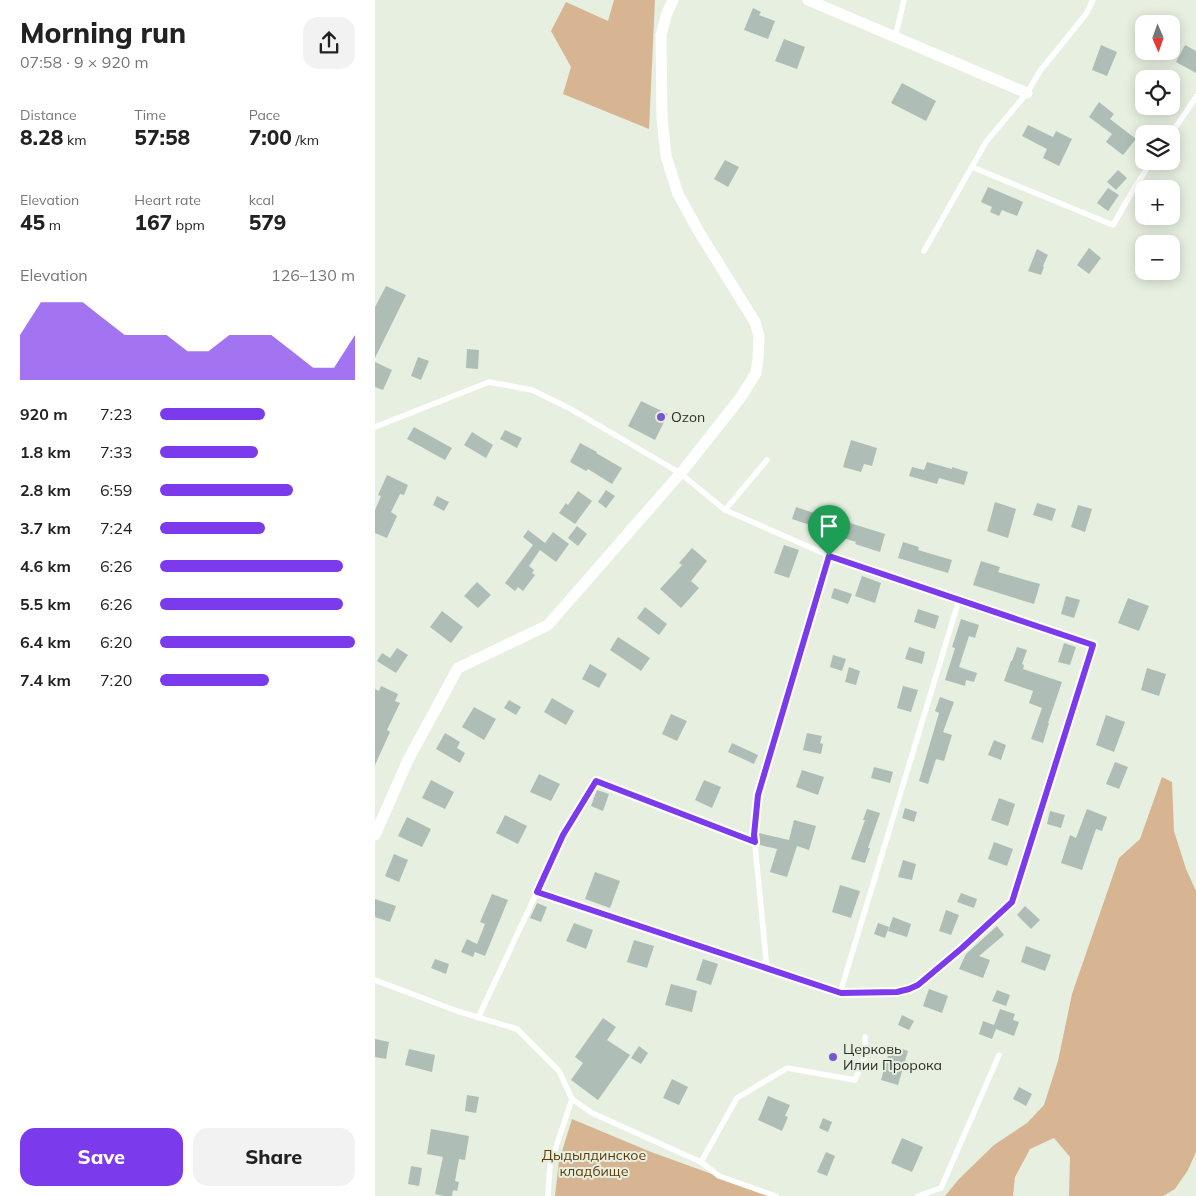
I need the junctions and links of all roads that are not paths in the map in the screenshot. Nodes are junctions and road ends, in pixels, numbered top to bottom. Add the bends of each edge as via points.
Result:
1 (673, 0) edge
2 (808, 0) edge
3 (904, 0) edge
4 (1093, 0) edge
5 (895, 38) junction
6 (1027, 94) junction
7 (1196, 97) edge
8 (1177, 125) edge
9 (972, 167) junction
10 (1146, 170) edge
11 (924, 251) dead end
12 (375, 427) edge
13 (767, 460) dead end
14 (680, 473) junction
15 (725, 510) junction
16 (829, 556) junction
17 (959, 600) junction
18 (375, 835) edge
19 (755, 842) junction
20 (537, 892) junction
21 (767, 969) junction
22 (375, 980) edge
23 (841, 993) junction
24 (478, 1018) junction
25 (865, 1037) dead end
26 (999, 1054) dead end
27 (572, 1099) junction
28 (701, 1162) junction
29 (548, 1196) edge
30 (776, 1196) edge
31 (918, 1196) edge

1 - 14 street via 661,35 666,156 678,194 755,322 759,336 756,373 741,398
2 - 5 street
3 - 5 lane
4 - 6 lane
5 - 6 street
6 - 9 lane via 986,142
7 - 8 lane
9 - 10 lane via 1113,225
9 - 11 lane
12 - 14 lane via 489,382 532,390
13 - 15 lane
14 - 15 lane
14 - 18 street via 548,625 458,668 408,760
15 - 16 lane
16 - 17 lane
16 - 19 lane via 758,795
17 - 23 lane
17 - 23 lane via 1093,645 1012,902 918,985 897,992
19 - 20 lane via 596,781 563,835
19 - 21 lane
20 - 21 lane
20 - 24 lane
21 - 23 lane
22 - 24 lane
24 - 27 lane via 517,1029 559,1071
25 - 28 lane via 865,1056 855,1080 787,1068 737,1098
26 - 31 lane via 941,1188
27 - 28 lane via 592,1113
27 - 29 lane via 550,1165
28 - 30 lane via 719,1176

